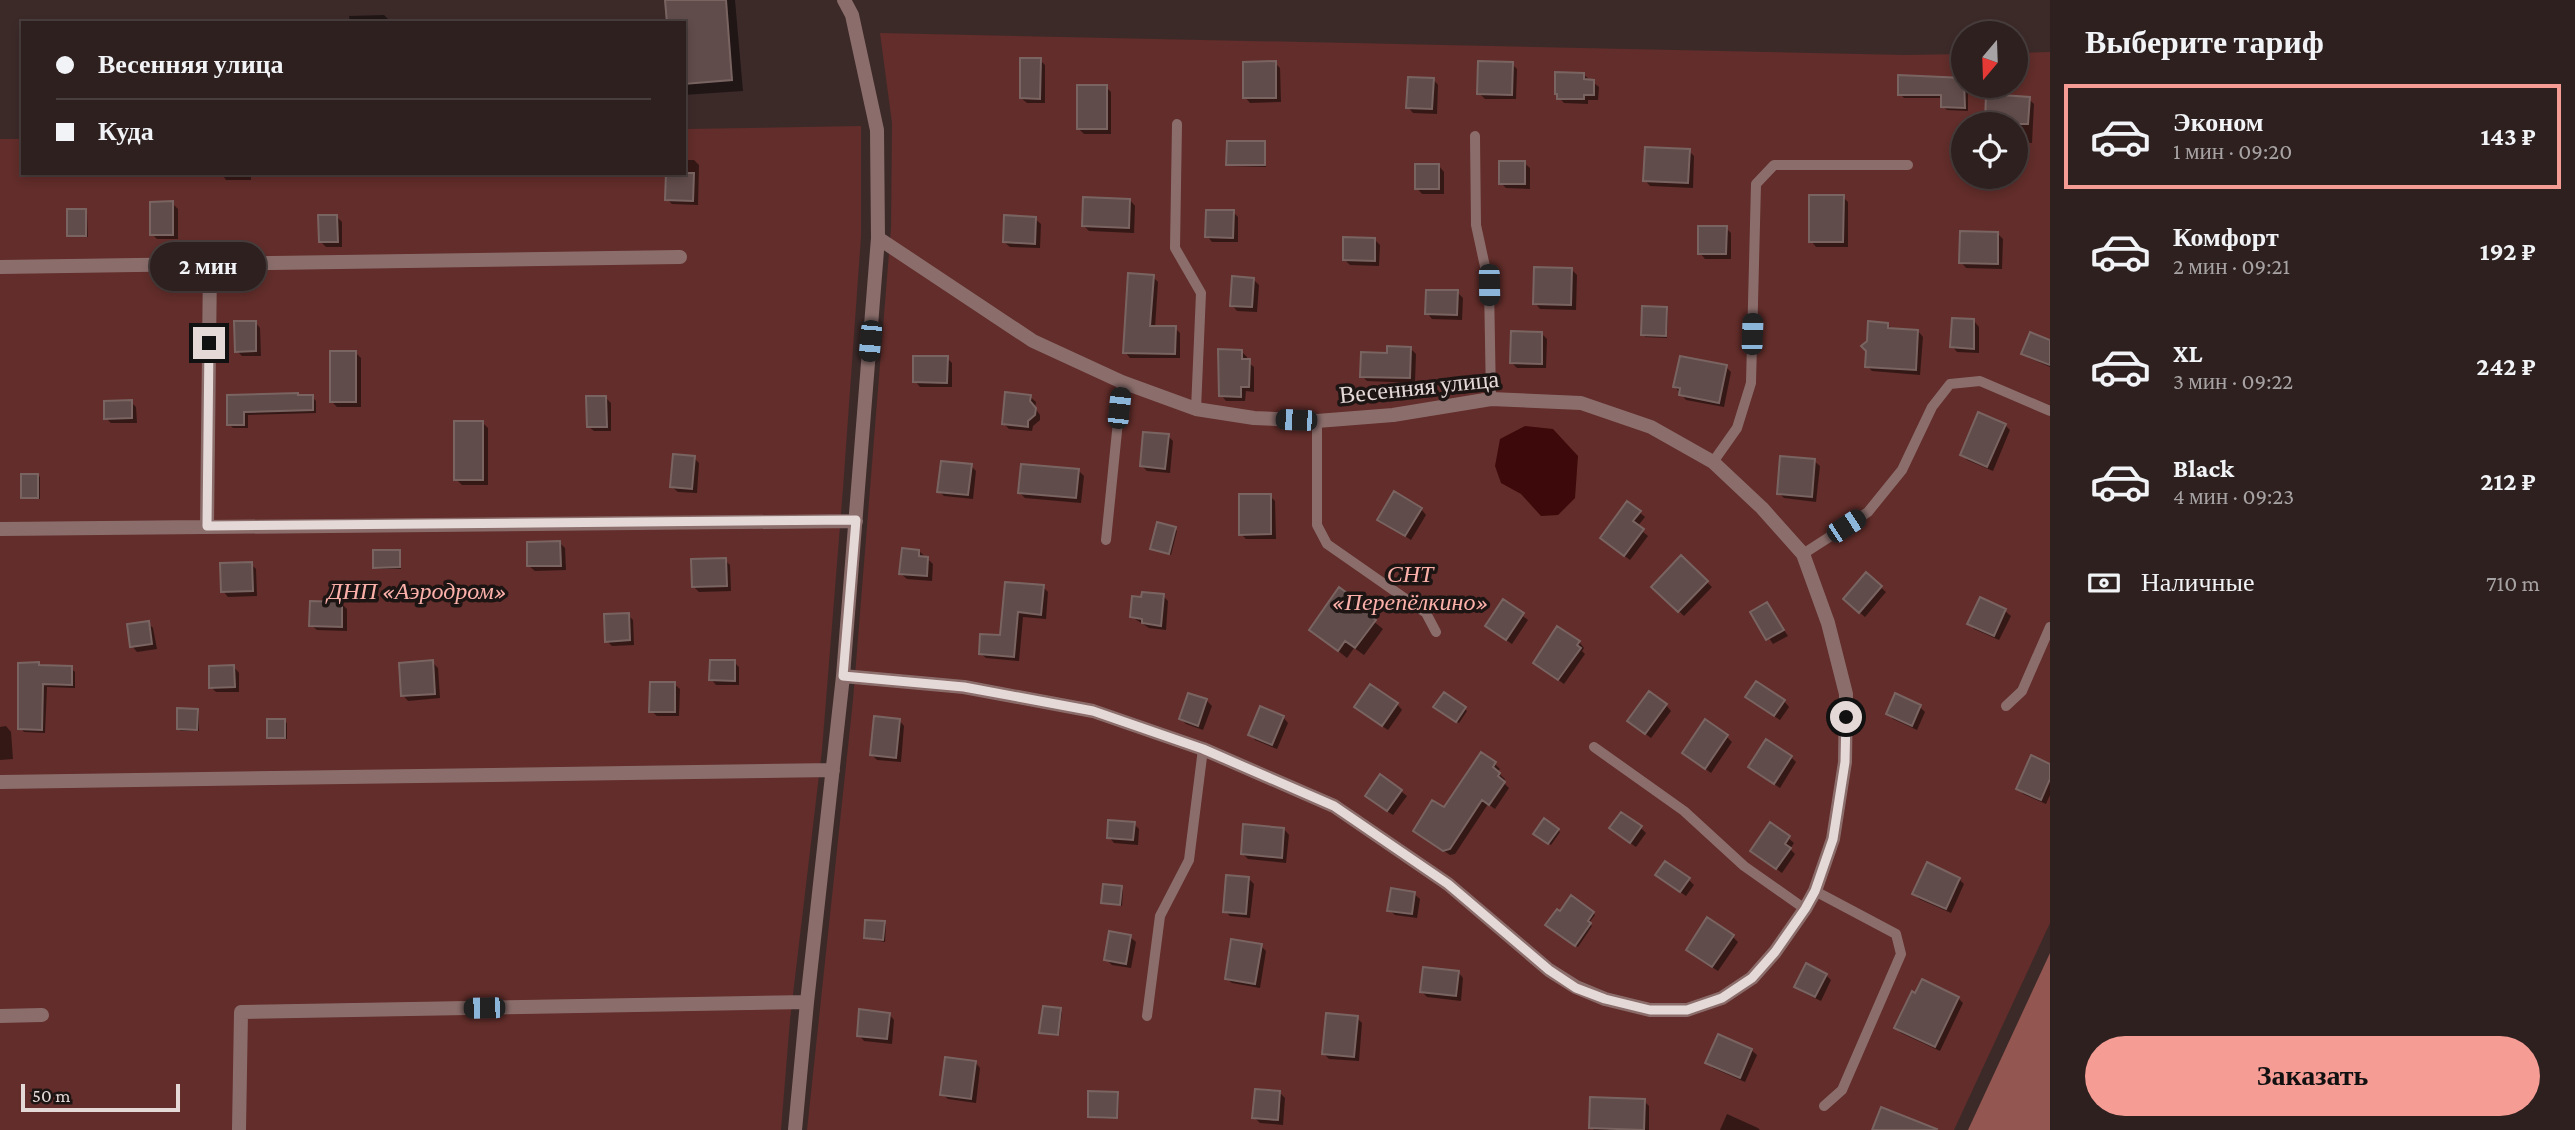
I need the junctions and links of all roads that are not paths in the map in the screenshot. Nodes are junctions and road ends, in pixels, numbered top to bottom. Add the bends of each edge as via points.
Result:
1 (844, 0) edge
2 (1177, 124) dead end
3 (1475, 136) dead end
4 (1908, 165) dead end
5 (878, 238) junction
6 (680, 257) dead end
7 (211, 264) junction
8 (0, 267) edge
9 (1122, 382) junction
10 (1491, 399) junction
11 (1196, 409) junction
12 (2050, 411) edge
13 (1317, 421) junction
14 (1713, 463) junction
15 (856, 520) junction
16 (207, 526) junction
17 (0, 529) edge
18 (1106, 540) dead end
19 (1803, 554) junction
20 (2050, 627) edge
21 (1436, 632) dead end
22 (843, 676) junction
23 (2006, 706) dead end
24 (1594, 747) dead end
25 (1203, 749) junction
26 (833, 770) junction
27 (0, 782) edge
28 (1815, 891) junction
29 (1805, 909) junction
30 (807, 1002) junction
31 (42, 1015) dead end
32 (0, 1016) edge
33 (1147, 1016) dead end
34 (1824, 1106) dead end
35 (239, 1130) edge
36 (796, 1130) edge

1 - 5 street via 852,15 877,130
2 - 11 lane via 1175,248 1201,293
3 - 10 lane via 1476,225 1489,285
4 - 14 lane via 1774,165 1756,184 1751,383 1737,428
5 - 9 street, Весенняя улица via 1032,341
5 - 15 street
6 - 7 street
7 - 8 street
7 - 16 street
9 - 11 street, Весенняя улица
9 - 18 lane
10 - 13 street, Весенняя улица via 1393,415
10 - 14 street, Весенняя улица via 1581,403 1651,427
11 - 13 street, Весенняя улица
12 - 19 lane via 1980,381 1950,384 1932,407 1902,470 1868,512
13 - 21 lane via 1317,525 1327,544 1426,613
14 - 19 street, Весенняя улица
15 - 16 street
15 - 22 street
16 - 17 street
19 - 28 street, Весенняя улица via 1828,623 1846,694 1845,762 1833,839
20 - 23 lane via 2022,691
22 - 25 street, Весенняя улица via 964,687 1093,711
22 - 26 street
24 - 29 lane via 1684,811 1744,866
25 - 29 street, Весенняя улица via 1334,806 1448,884 1549,970 1576,988 1605,999 1650,1010 1687,1010 1722,998 1752,978
25 - 33 lane via 1189,860 1160,916
26 - 27 street
26 - 30 street
28 - 29 street, Весенняя улица
28 - 34 lane via 1896,934 1901,954 1842,1090
30 - 35 street via 241,1012
30 - 36 street
31 - 32 street

